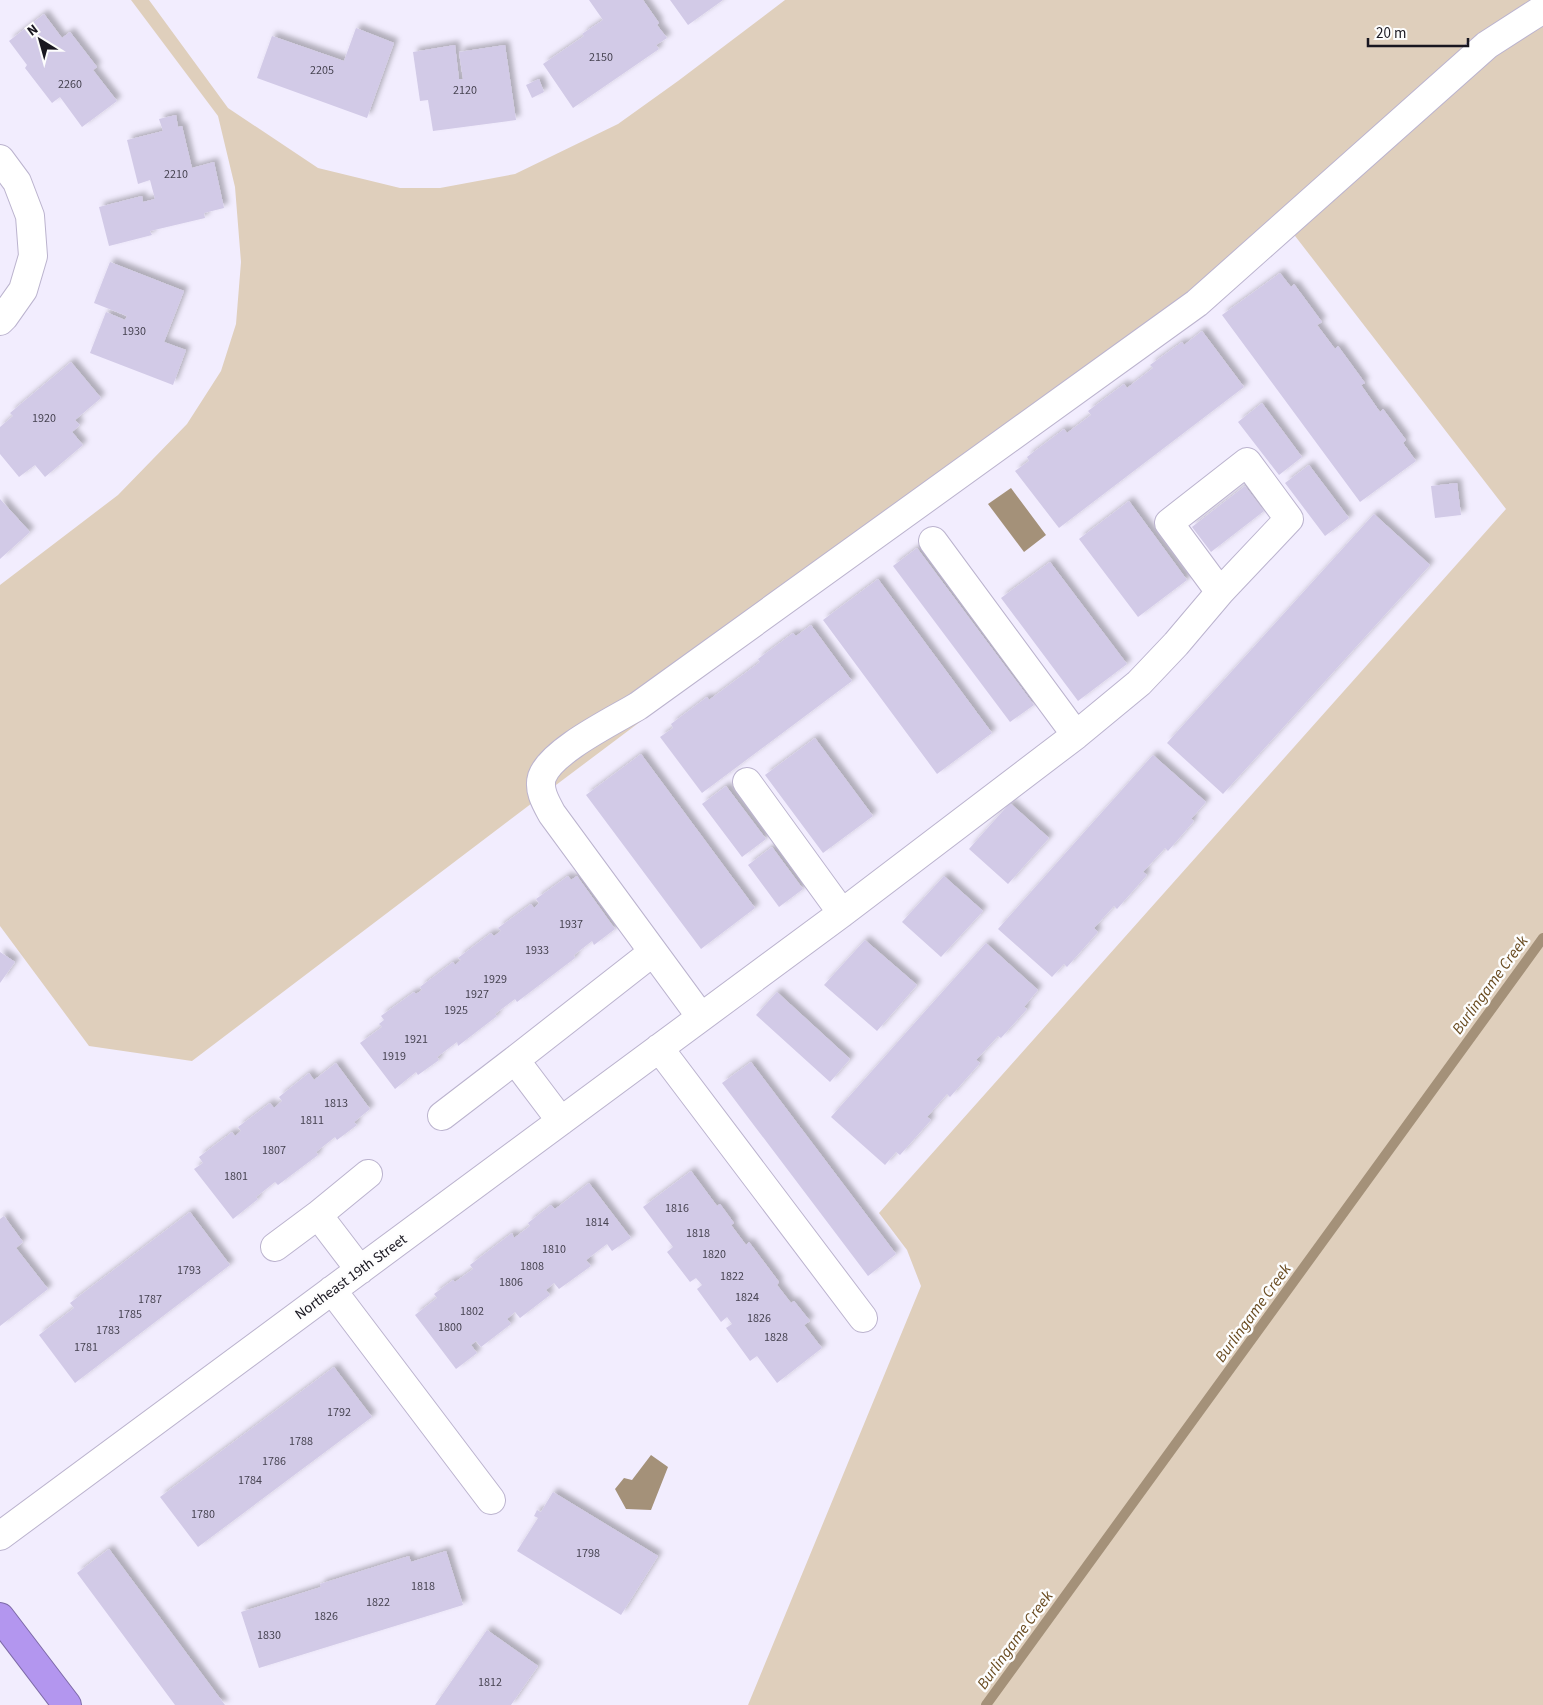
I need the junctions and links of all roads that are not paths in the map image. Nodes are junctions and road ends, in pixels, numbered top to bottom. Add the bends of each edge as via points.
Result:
1 (1543, 9) edge
2 (0, 159) edge
3 (0, 321) edge
4 (933, 541) dead end
5 (1220, 592) junction
6 (1076, 735) junction
7 (747, 782) dead end
8 (842, 913) junction
9 (653, 952) junction
10 (701, 1017) junction
11 (659, 1048) junction
12 (515, 1060) junction
13 (442, 1116) dead end
14 (561, 1120) junction
15 (368, 1174) dead end
16 (318, 1215) junction
17 (275, 1247) dead end
18 (360, 1270) junction
19 (332, 1290) junction
20 (862, 1318) dead end
21 (491, 1500) dead end
22 (0, 1536) edge
23 (0, 1617) edge
24 (67, 1705) edge

1 - 9 street via 1486,45 1197,303 638,706 569,747 549,765 542,778 542,795 552,814
2 - 3 street via 17,182 30,216 32,256 24,290
4 - 6 street
5 - 5 street, Northeast 19th Street via 1289,518 1248,462 1169,523
5 - 6 street, Northeast 19th Street via 1139,683
6 - 8 street, Northeast 19th Street
7 - 8 street
8 - 10 street, Northeast 19th Street
9 - 10 street
9 - 12 street
10 - 11 street, Northeast 19th Street
11 - 14 street, Northeast 19th Street
11 - 20 street
12 - 13 street
12 - 14 street
14 - 18 street, Northeast 19th Street
15 - 16 street
16 - 17 street
16 - 18 street
18 - 19 street, Northeast 19th Street
19 - 21 street
19 - 22 street, Northeast 19th Street
23 - 24 highway

